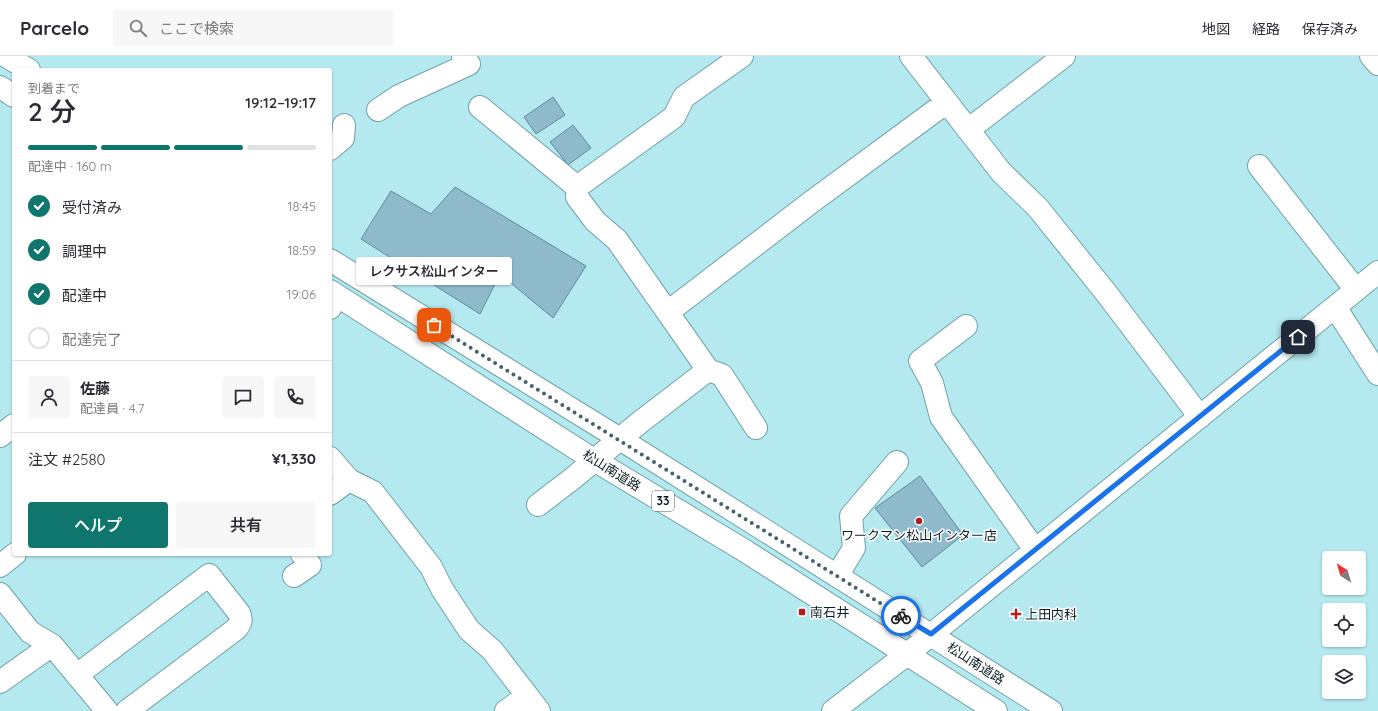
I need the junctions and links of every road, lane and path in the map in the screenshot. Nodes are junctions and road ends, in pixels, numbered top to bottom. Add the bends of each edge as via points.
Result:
1 (6, 56) edge
2 (463, 56) edge
3 (742, 56) edge
4 (911, 56) edge
5 (1064, 56) edge
6 (1371, 56) edge
7 (1378, 64) edge
8 (26, 68) edge
9 (0, 87) edge
10 (12, 95) edge
11 (947, 102) junction
12 (480, 107) dead end
13 (378, 110) dead end
14 (344, 125) dead end
15 (968, 130) junction
16 (332, 147) edge
17 (1259, 166) dead end
18 (577, 187) junction
19 (332, 261) edge
20 (1371, 282) edge
21 (332, 298) edge
22 (1335, 307) junction
23 (668, 312) junction
24 (966, 326) dead end
25 (708, 370) junction
26 (1378, 374) edge
27 (1200, 417) junction
28 (12, 427) edge
29 (756, 428) dead end
30 (0, 436) edge
31 (620, 439) junction
32 (332, 460) edge
33 (594, 460) junction
34 (896, 462) dead end
35 (349, 480) junction
36 (332, 493) edge
37 (538, 505) dead end
38 (1035, 550) junction
39 (12, 556) edge
40 (304, 556) edge
41 (0, 566) edge
42 (294, 576) dead end
43 (837, 576) junction
44 (0, 594) edge
45 (931, 634) junction
46 (47, 642) junction
47 (906, 654) junction
48 (0, 668) edge
49 (77, 675) junction
50 (0, 682) edge
51 (533, 703) edge
52 (107, 711) edge
53 (126, 711) edge
54 (506, 711) edge
55 (833, 711) edge
56 (996, 711) edge
57 (1051, 711) edge

1 - 8 main road
2 - 13 main road via 469,64 399,96
3 - 18 main road via 684,97 674,117
4 - 11 main road
5 - 15 main road
6 - 7 main road
9 - 10 main road
11 - 15 main road
11 - 23 main road via 816,198
12 - 18 main road
14 - 16 main road via 343,138
15 - 27 main road via 1001,172 1043,214
17 - 20 main road
18 - 23 main road via 577,197 595,221 617,240
19 - 31 main road, 松山南道路 / 33
20 - 22 main road
21 - 33 main road, 松山南道路 / 33
22 - 26 main road
22 - 27 main road
23 - 25 main road
24 - 38 main road via 920,361 932,383 942,417
25 - 29 main road via 722,375
25 - 31 main road
27 - 38 main road
28 - 30 main road
31 - 33 main road
31 - 43 main road, 松山南道路 / 33
32 - 35 main road
33 - 37 main road
33 - 47 main road, 松山南道路 / 33
34 - 43 main road via 851,516 854,548
35 - 36 main road
35 - 51 main road via 373,492 431,567 469,630 492,650
38 - 45 main road
39 - 41 main road
40 - 42 main road via 310,564
43 - 45 main road, 松山南道路 / 33
44 - 46 main road via 30,632
45 - 47 main road
45 - 57 main road, 松山南道路 / 33
46 - 48 main road
46 - 49 main road
46 - 50 main road
47 - 55 main road
47 - 56 main road, 松山南道路 / 33
49 - 52 main road
49 - 53 main road via 209,575 239,613 240,623 236,629
51 - 54 main road

